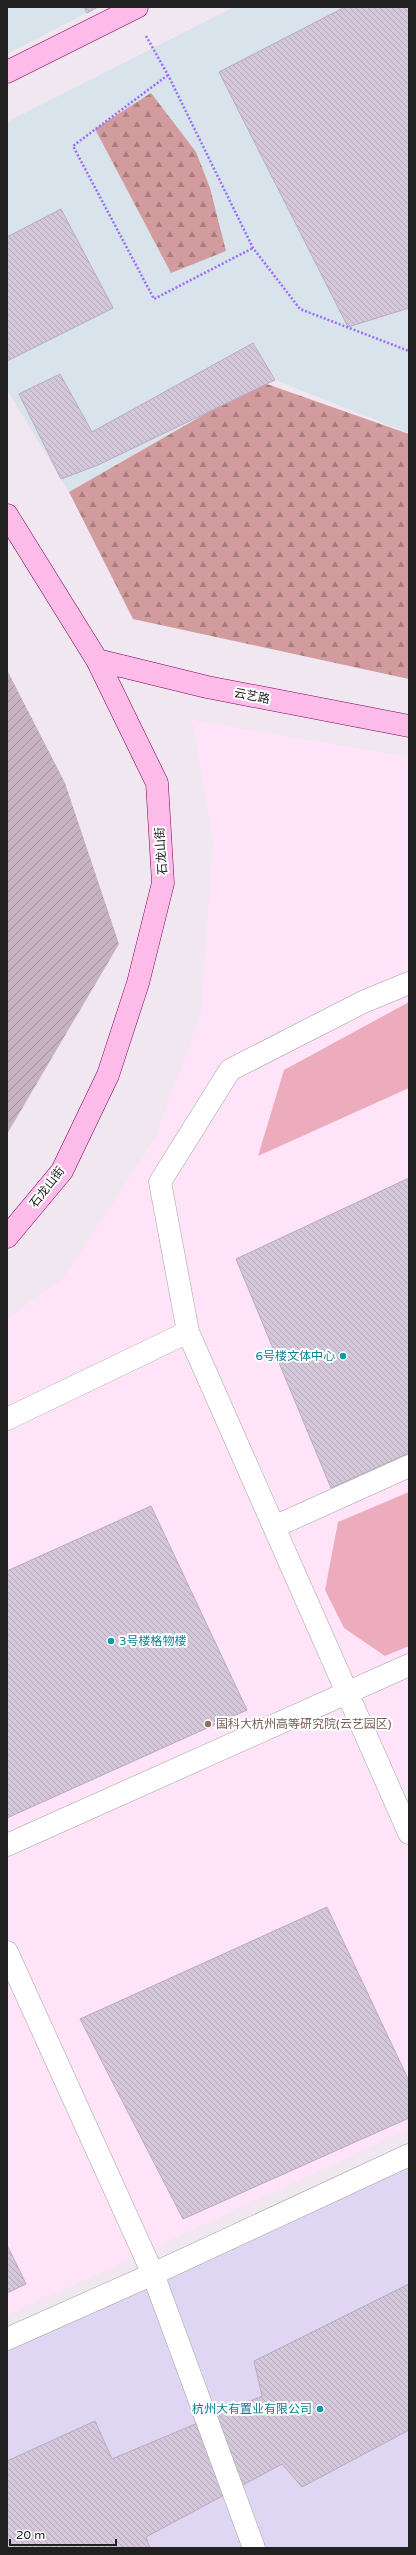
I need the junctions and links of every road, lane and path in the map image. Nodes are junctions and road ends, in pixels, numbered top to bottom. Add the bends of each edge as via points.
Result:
1 (134, 9) edge
2 (7, 72) edge
3 (168, 75) junction
4 (253, 248) junction
5 (409, 350) edge
6 (7, 515) edge
7 (97, 660) junction
8 (409, 726) edge
9 (409, 983) edge
10 (7, 1237) edge
11 (188, 1332) junction
12 (7, 1419) edge
13 (409, 1466) edge
14 (274, 1527) junction
15 (409, 1665) edge
16 (347, 1692) junction
17 (409, 1833) edge
18 (7, 1845) edge
19 (7, 1952) edge
20 (409, 2155) edge
21 (153, 2274) junction
22 (7, 2339) edge
23 (254, 2548) edge

1 - 2 street
1 - 3 path
3 - 4 path
3 - 4 path via 73,146 154,299
4 - 5 path via 300,309
6 - 7 street, 石龙山街
7 - 8 street, 云艺路 via 207,687
7 - 10 street, 石龙山街 via 157,783 163,883 138,983 108,1075 62,1171
9 - 11 street via 362,1002 230,1070 160,1182
11 - 12 street
11 - 14 street
13 - 14 street
14 - 16 street
15 - 16 street
16 - 17 street
16 - 18 street
19 - 21 street
20 - 21 street
21 - 22 street
21 - 23 street

